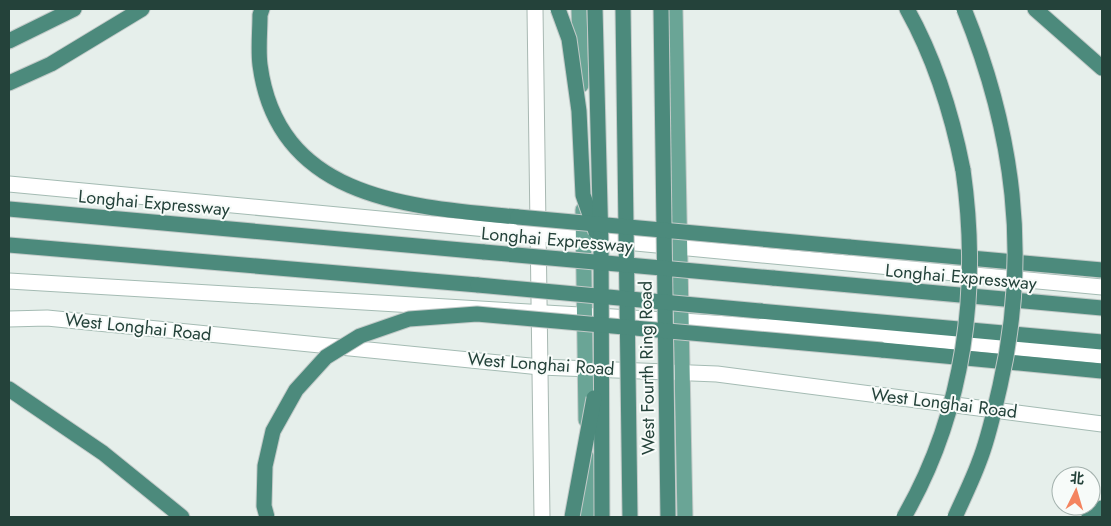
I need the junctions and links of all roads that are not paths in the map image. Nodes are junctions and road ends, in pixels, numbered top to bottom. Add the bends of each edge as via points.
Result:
1 (74, 9) edge
2 (142, 9) edge
3 (262, 9) edge
4 (536, 9) edge
5 (558, 9) edge
6 (579, 9) edge
7 (595, 9) edge
8 (623, 9) edge
9 (660, 9) edge
10 (675, 9) edge
11 (907, 9) edge
12 (964, 9) edge
13 (1035, 9) edge
14 (9, 41) edge
15 (1102, 68) edge
16 (9, 83) edge
17 (9, 184) edge
18 (9, 209) edge
19 (539, 234) junction
20 (584, 238) junction
21 (9, 245) edge
22 (601, 247) junction
23 (681, 247) junction
24 (1102, 270) edge
25 (9, 281) edge
26 (1102, 287) edge
27 (1102, 308) edge
28 (540, 311) junction
29 (585, 314) junction
30 (9, 318) edge
31 (682, 320) junction
32 (1102, 342) edge
33 (1102, 356) edge
34 (593, 366) junction
35 (540, 367) junction
36 (683, 372) junction
37 (1102, 372) edge
38 (9, 389) edge
39 (1102, 424) edge
40 (1102, 508) edge
41 (182, 517) edge
42 (267, 517) edge
43 (542, 517) edge
44 (572, 517) edge
45 (588, 517) edge
46 (602, 517) edge
47 (630, 517) edge
48 (668, 517) edge
49 (685, 517) edge
50 (904, 517) edge
51 (954, 517) edge
52 (1089, 517) edge

1 - 14 highway
2 - 16 highway via 51,64
3 - 24 highway, bridge via 260,64 270,102 290,144 319,170 365,193 468,212
4 - 19 main road
5 - 22 highway, bridge via 569,39 579,111 583,195
6 - 20 main road
7 - 22 highway, bridge
8 - 47 highway, West Fourth Ring Road, bridge
9 - 48 highway, West Fourth Ring Road, bridge
10 - 23 main road
11 - 50 highway, bridge via 928,50 956,135 968,205 970,251 969,310 955,392 932,464
12 - 51 highway, bridge via 992,85 1005,140 1012,185 1016,256 1013,322 995,407 979,461
13 - 15 highway
17 - 19 main road
18 - 27 highway, Longhai Expressway, bridge
19 - 20 main road
19 - 28 main road
20 - 23 main road
20 - 29 main road
21 - 32 highway, bridge
22 - 34 highway, bridge
23 - 26 main road
23 - 31 main road
25 - 28 main road, West Longhai Road
28 - 29 main road, West Longhai Road
28 - 35 main road
29 - 31 main road, West Longhai Road
29 - 34 main road
30 - 35 main road, West Longhai Road via 47,318
31 - 33 main road, West Longhai Road
31 - 36 main road
34 - 35 main road, West Longhai Road
34 - 36 main road, West Longhai Road
34 - 44 highway, bridge
34 - 45 main road
34 - 46 highway, bridge
35 - 43 main road
36 - 39 main road, West Longhai Road
36 - 49 main road
37 - 42 highway, bridge via 477,314 409,318 360,336 326,357 296,390 273,431 266,466 264,506
38 - 41 highway via 103,453
40 - 52 highway

